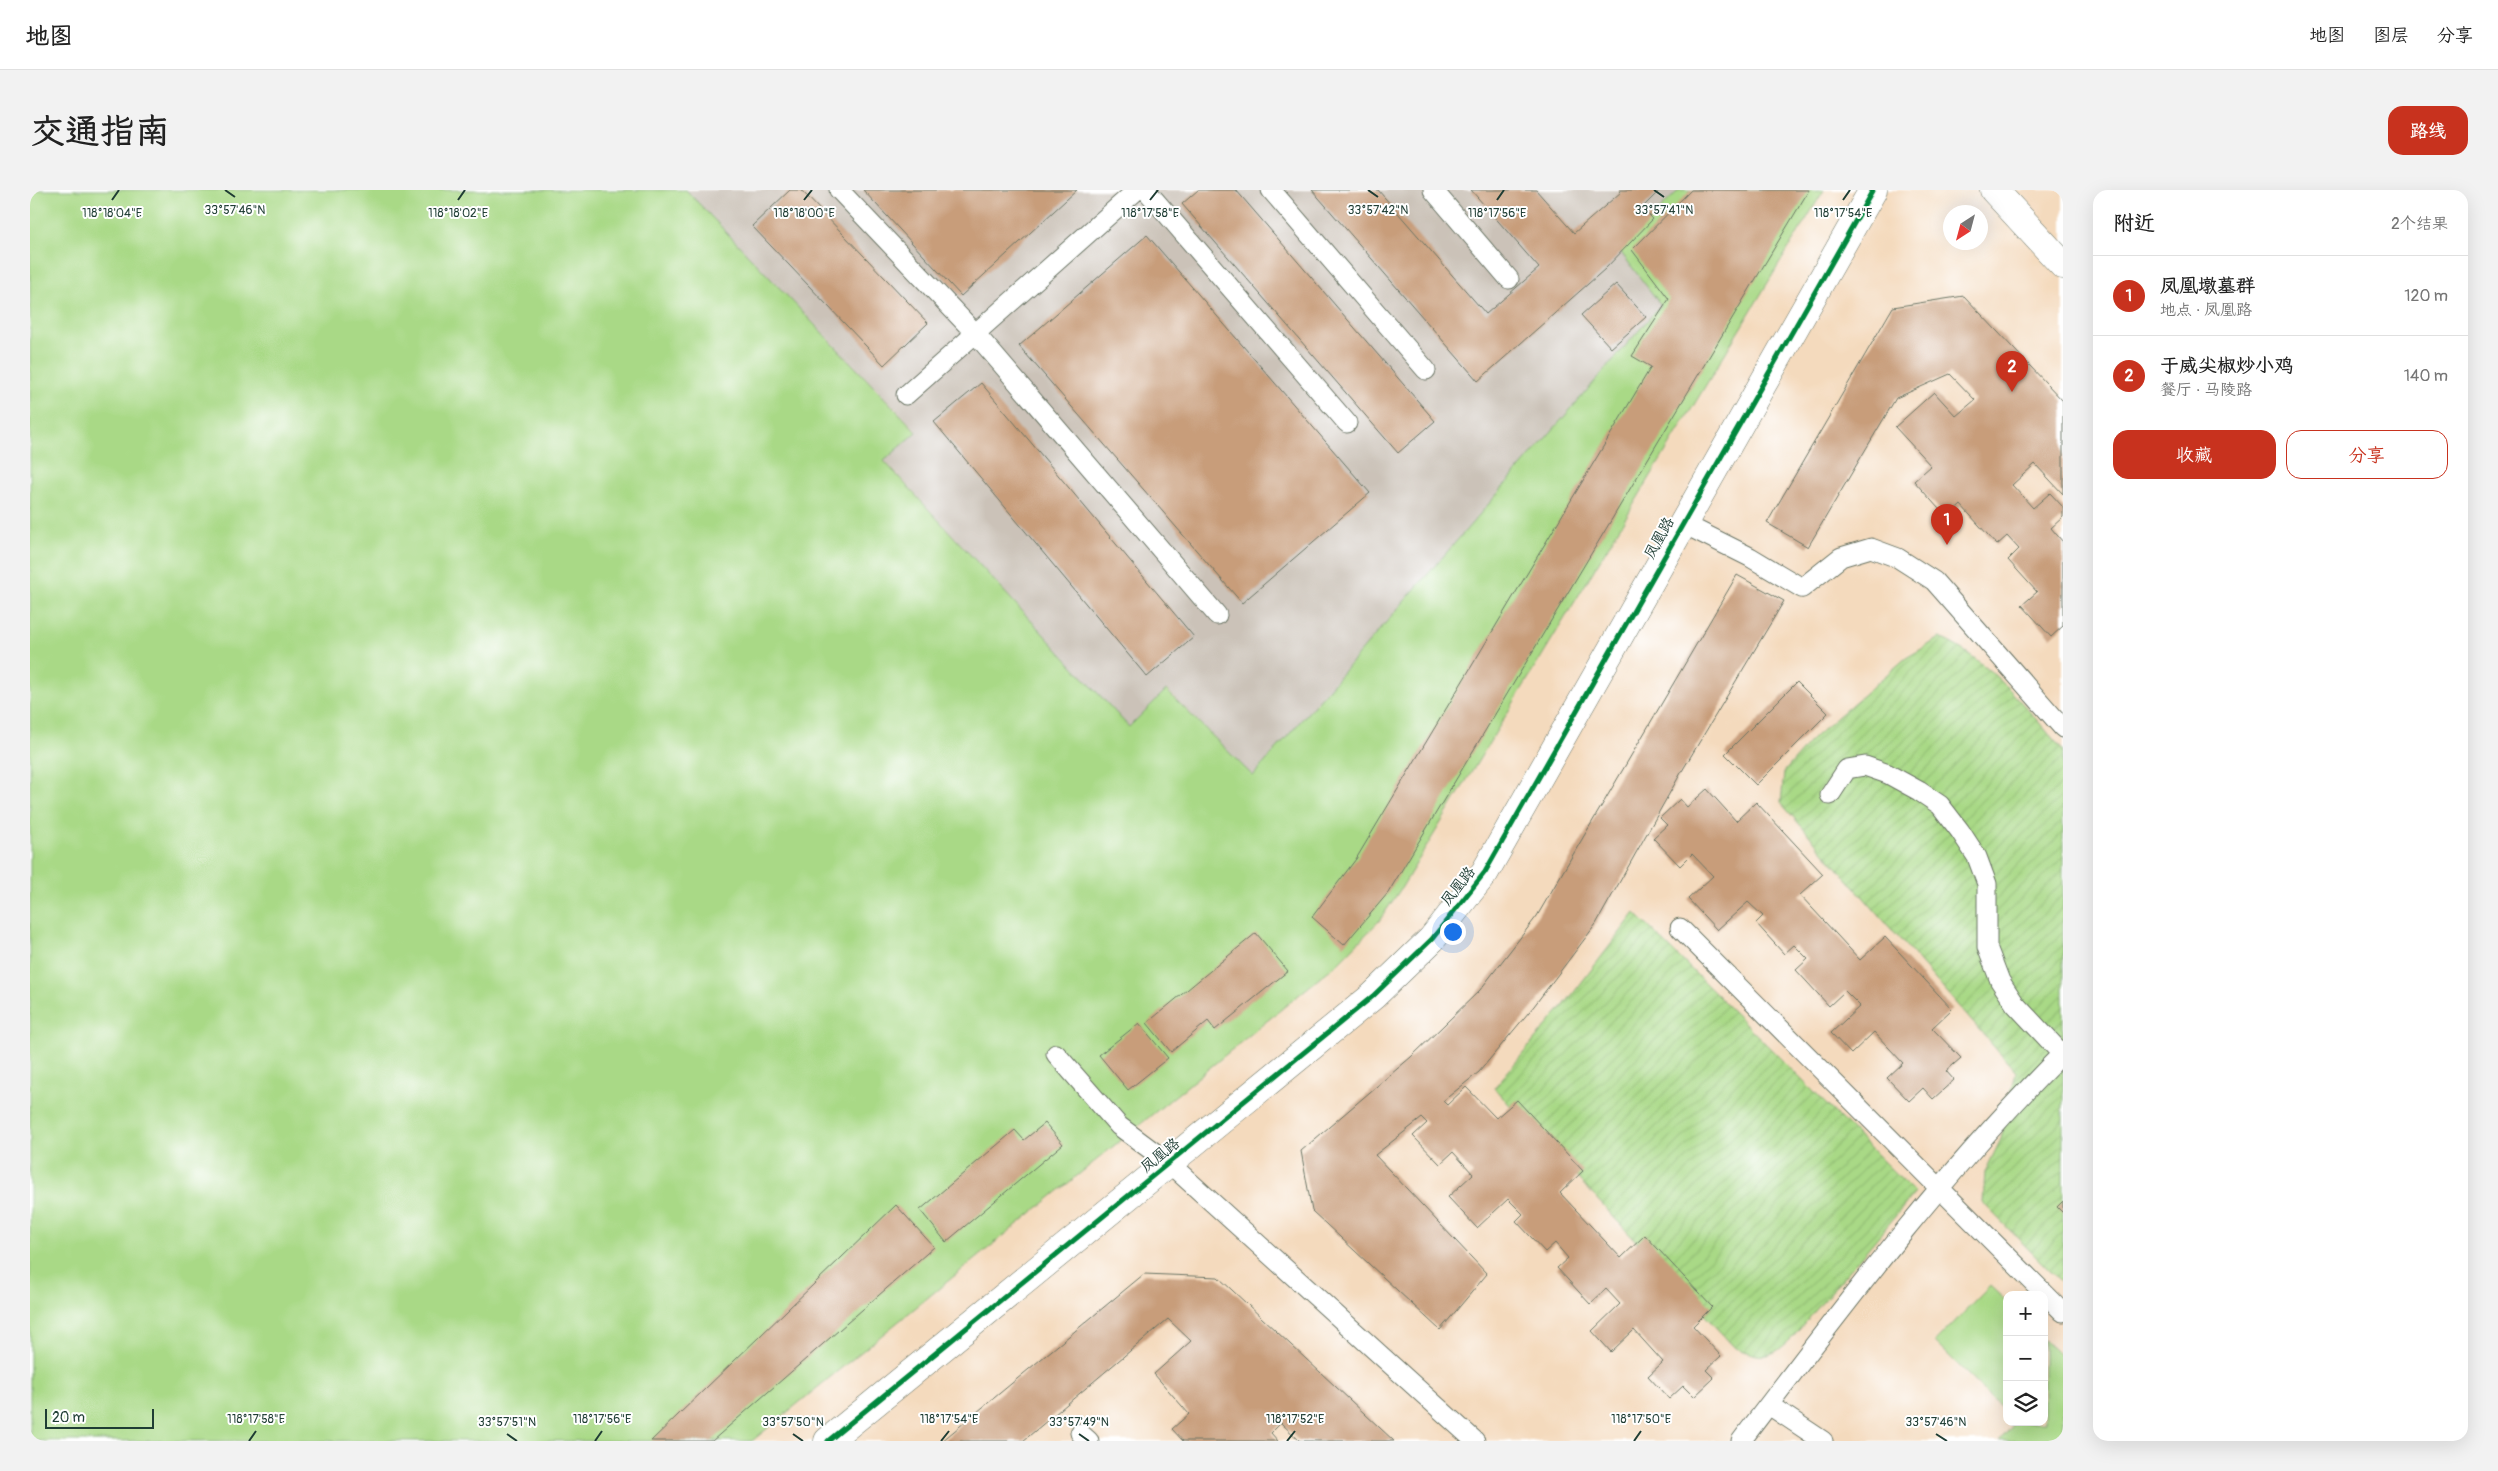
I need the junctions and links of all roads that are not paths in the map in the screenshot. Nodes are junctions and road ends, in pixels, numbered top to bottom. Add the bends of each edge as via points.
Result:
1 (840, 190) edge
2 (1137, 190) edge
3 (1146, 190) edge
4 (1271, 190) edge
5 (1433, 190) edge
6 (1873, 190) edge
7 (1994, 190) edge
8 (2063, 265) edge
9 (1509, 279) dead end
10 (975, 333) junction
11 (1426, 370) dead end
12 (906, 395) dead end
13 (1347, 423) dead end
14 (1682, 523) junction
15 (1217, 615) dead end
16 (2063, 728) edge
17 (1830, 794) dead end
18 (1680, 928) dead end
19 (2062, 1053) edge
20 (1056, 1054) dead end
21 (1170, 1164) junction
22 (1940, 1190) junction
23 (2063, 1312) edge
24 (1768, 1405) junction
25 (828, 1441) edge
26 (1475, 1441) edge
27 (1741, 1441) edge
28 (1823, 1441) edge

1 - 10 lane
2 - 10 lane
3 - 13 lane
4 - 11 lane
5 - 9 lane
6 - 14 street, 凤凰路
7 - 8 street
10 - 12 lane
10 - 15 lane
14 - 16 lane via 1802,588 1841,557 1871,548 1898,558 1934,581
14 - 21 street, 凤凰路 via 1485,872 1432,939 1374,996
17 - 19 lane via 1847,769 1865,766 1896,778 1940,805 1977,857 1987,884 1987,947 2000,981 2015,1004
18 - 22 lane
19 - 22 lane
20 - 21 lane via 1119,1126
21 - 25 street, 凤凰路
21 - 26 lane
22 - 23 lane
22 - 24 lane via 1861,1283
24 - 27 lane
24 - 28 lane

